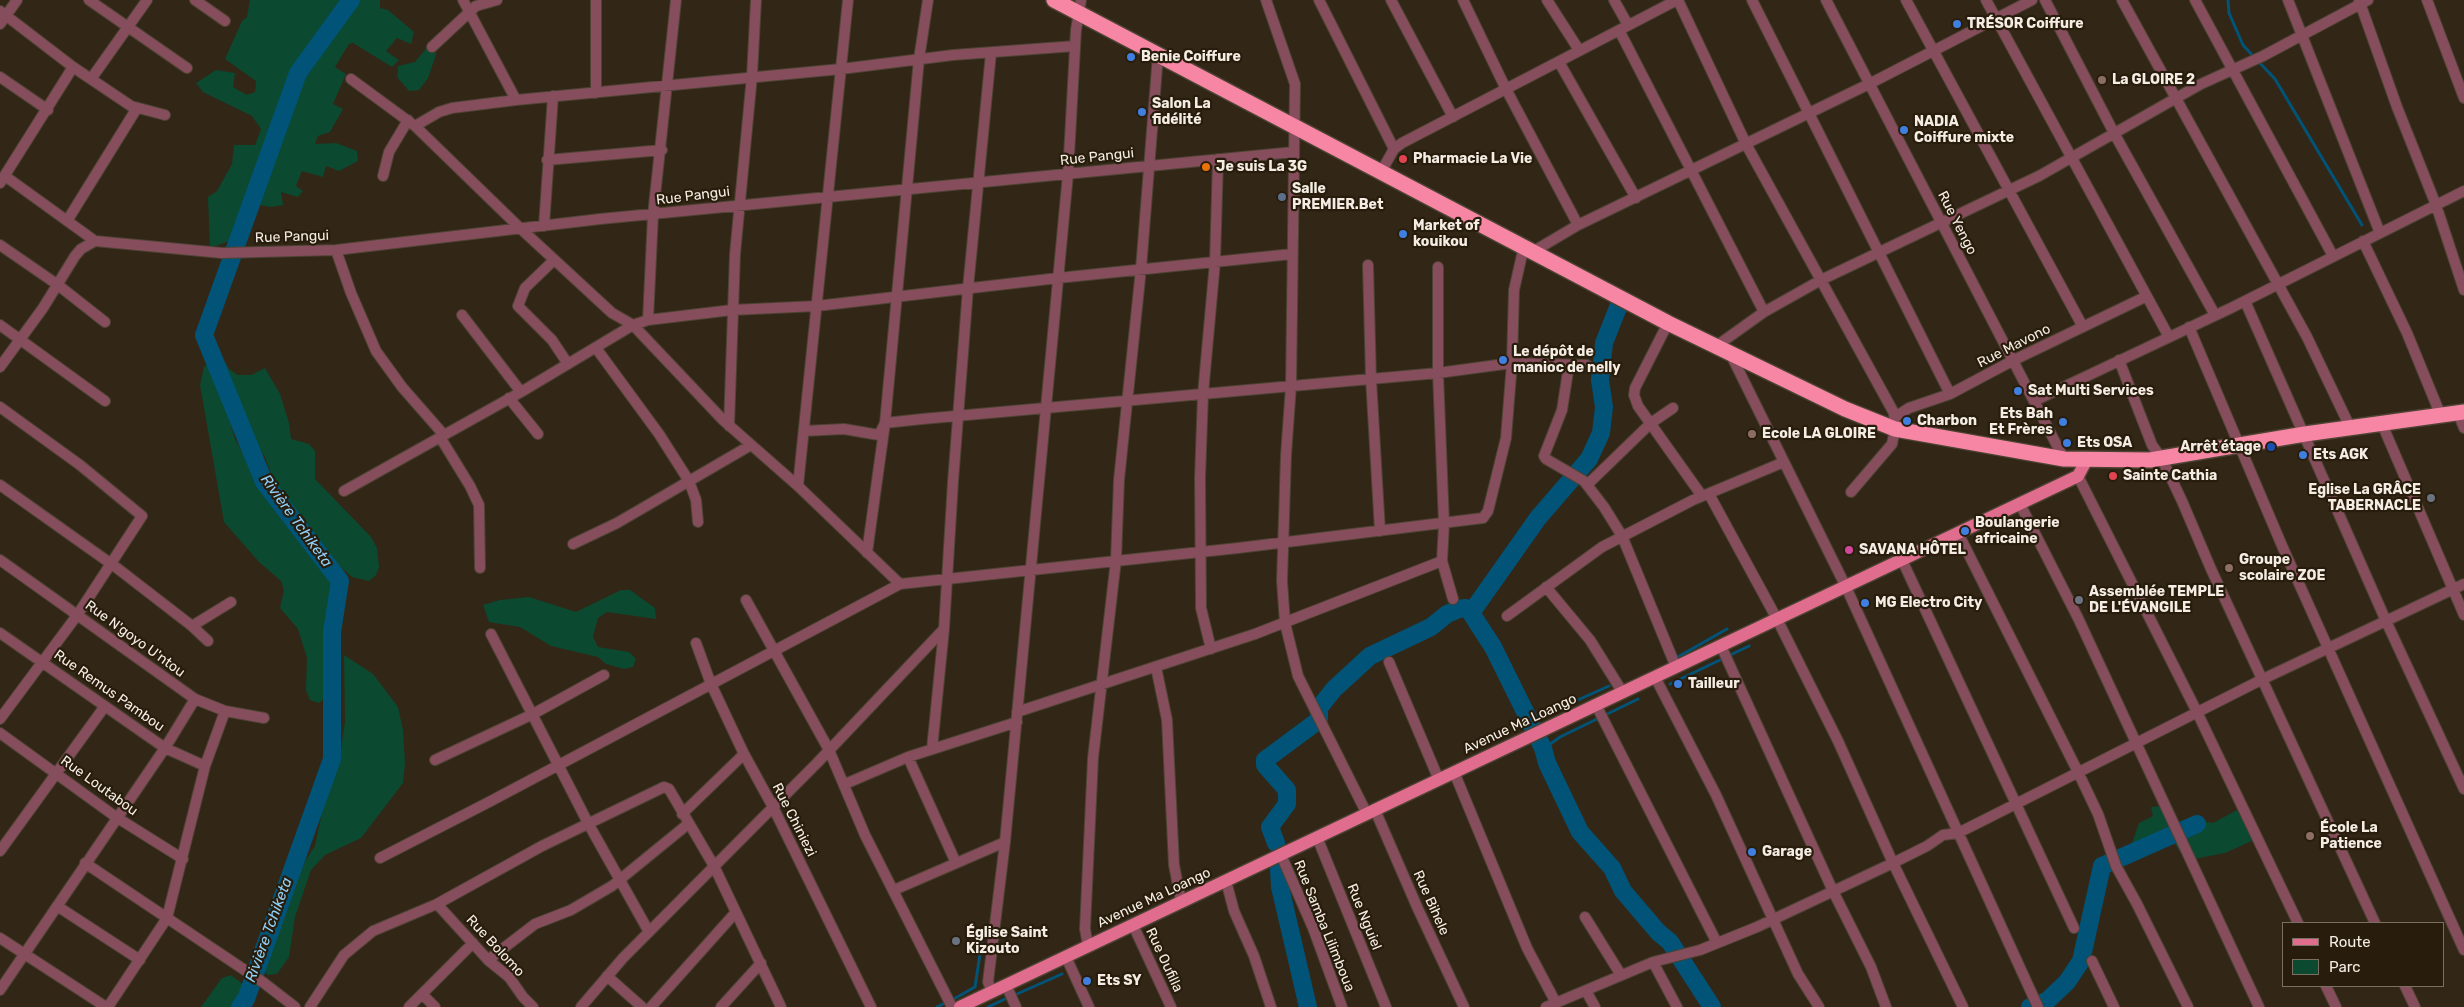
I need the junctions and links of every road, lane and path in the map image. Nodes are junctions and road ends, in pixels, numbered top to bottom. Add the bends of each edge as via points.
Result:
1 (17, 0) edge
2 (89, 0) edge
3 (146, 0) edge
4 (195, 0) edge
5 (463, 0) edge
6 (497, 0) edge
7 (596, 0) edge
8 (676, 0) edge
9 (756, 0) edge
10 (848, 0) edge
11 (928, 0) edge
12 (1054, 0) edge
13 (1266, 0) edge
14 (1391, 0) edge
15 (1463, 0) edge
16 (1547, 0) edge
17 (1614, 0) edge
18 (1677, 0) edge
19 (1752, 0) edge
20 (1826, 0) edge
21 (1906, 0) edge
22 (1986, 0) edge
23 (2032, 0) edge
24 (2045, 0) edge
25 (2122, 0) edge
26 (2195, 0) edge
27 (2288, 0) edge
28 (2427, 0) edge
29 (1321, 1) edge
30 (2363, 1) edge
31 (1080, 6) edge
32 (470, 11) junction
33 (3, 13) edge
34 (1996, 18) junction
35 (225, 21) dead end
36 (0, 24) edge
37 (127, 26) junction
38 (1623, 28) junction
39 (2301, 35) junction
40 (1075, 46) junction
41 (432, 48) dead end
42 (1579, 50) junction
43 (1934, 51) junction
44 (991, 53) junction
45 (1158, 55) junction
46 (919, 59) junction
47 (1559, 62) junction
48 (73, 67) junction
49 (187, 68) dead end
50 (841, 69) junction
51 (2232, 69) junction
52 (752, 76) junction
53 (0, 78) edge
54 (91, 79) junction
55 (351, 79) dead end
56 (1870, 84) junction
57 (668, 85) junction
58 (1506, 89) junction
59 (596, 93) junction
60 (552, 96) junction
61 (2464, 98) edge
62 (2176, 99) junction
63 (516, 100) junction
64 (137, 108) junction
65 (48, 110) junction
66 (1808, 114) junction
67 (165, 115) dead end
68 (1453, 117) junction
69 (411, 123) junction
70 (1295, 128) junction
71 (2114, 133) junction
72 (1746, 144) junction
73 (1394, 148) junction
74 (662, 150) junction
75 (1294, 152) junction
76 (2070, 158) junction
77 (1218, 159) junction
78 (547, 160) junction
79 (1148, 166) junction
80 (1691, 171) junction
81 (1381, 172) junction
82 (1068, 174) junction
83 (383, 176) dead end
84 (3, 180) edge
85 (979, 183) junction
86 (908, 189) junction
87 (2009, 191) junction
88 (2464, 192) edge
89 (828, 197) junction
90 (1636, 198) junction
91 (739, 205) junction
92 (2436, 205) junction
93 (654, 215) junction
94 (67, 221) junction
95 (1943, 223) junction
96 (1578, 225) junction
97 (544, 226) junction
98 (520, 228) junction
99 (2380, 233) junction
100 (95, 241) junction
101 (2363, 242) junction
102 (0, 245) edge
103 (1529, 249) junction
104 (336, 250) junction
105 (1879, 253) junction
106 (1292, 254) junction
107 (2333, 256) junction
108 (554, 260) junction
109 (1215, 262) junction
110 (1368, 265) dead end
111 (1438, 267) dead end
112 (1141, 269) junction
113 (1058, 278) junction
114 (1821, 280) junction
115 (2279, 284) junction
116 (58, 285) junction
117 (968, 288) junction
118 (2464, 290) edge
119 (897, 297) junction
120 (2146, 297) junction
121 (2245, 301) junction
122 (817, 306) junction
123 (732, 310) junction
124 (1764, 312) junction
125 (462, 315) dead end
126 (2214, 315) junction
127 (648, 320) junction
128 (105, 322) dead end
129 (1668, 323) junction
130 (0, 325) edge
131 (634, 325) junction
132 (2083, 327) junction
133 (2189, 327) junction
134 (2169, 337) junction
135 (20, 339) junction
136 (1715, 347) junction
137 (596, 348) junction
138 (1730, 354) junction
139 (2014, 360) junction
140 (2119, 360) junction
141 (1512, 363) junction
142 (568, 364) junction
143 (1569, 364) junction
144 (1587, 365) dead end
145 (0, 367) edge
146 (1438, 373) junction
147 (1371, 379) junction
148 (1290, 386) junction
149 (521, 392) junction
150 (1203, 394) junction
151 (1950, 394) junction
152 (509, 398) junction
153 (106, 401) dead end
154 (1127, 401) junction
155 (2034, 401) junction
156 (0, 407) edge
157 (1046, 408) junction
158 (1673, 408) dead end
159 (2461, 413) edge
160 (959, 416) junction
161 (2441, 416) junction
162 (885, 423) junction
163 (1895, 423) junction
164 (1650, 424) junction
165 (2382, 424) junction
166 (729, 426) junction
167 (2350, 427) junction
168 (2464, 428) edge
169 (804, 431) junction
170 (538, 434) dead end
171 (2305, 434) junction
172 (442, 436) junction
173 (2238, 444) junction
174 (751, 445) junction
175 (2064, 459) junction
176 (2162, 459) junction
177 (2086, 461) junction
178 (1784, 462) junction
179 (2078, 476) junction
180 (689, 481) junction
181 (0, 485) edge
182 (1587, 485) junction
183 (798, 486) junction
184 (344, 490) dead end
185 (1851, 492) dead end
186 (1706, 495) junction
187 (2020, 504) junction
188 (698, 522) dead end
189 (1444, 524) junction
190 (1380, 531) junction
191 (1958, 534) junction
192 (1622, 536) junction
193 (1283, 542) junction
194 (573, 544) dead end
195 (1200, 551) junction
196 (867, 553) junction
197 (0, 560) edge
198 (1116, 560) junction
199 (1902, 560) junction
200 (1442, 561) junction
201 (112, 564) junction
202 (480, 568) dead end
203 (1031, 569) junction
204 (948, 580) junction
205 (900, 584) junction
206 (2464, 584) edge
207 (1546, 587) junction
208 (1846, 587) junction
209 (2452, 590) junction
210 (1452, 599) dead end
211 (746, 600) dead end
212 (231, 602) dead end
213 (78, 614) junction
214 (2464, 615) edge
215 (1507, 616) dead end
216 (1777, 619) junction
217 (2386, 621) junction
218 (1285, 623) junction
219 (192, 626) junction
220 (944, 629) junction
221 (0, 633) edge
222 (492, 634) dead end
223 (208, 641) dead end
224 (696, 643) dead end
225 (1721, 646) junction
226 (2328, 648) junction
227 (1211, 649) junction
228 (776, 650) junction
229 (43, 662) junction
230 (1389, 662) dead end
231 (1156, 667) junction
232 (1676, 667) junction
233 (604, 675) dead end
234 (1655, 677) junction
235 (2263, 679) junction
236 (711, 684) junction
237 (1102, 686) junction
238 (1623, 692) junction
239 (196, 699) junction
240 (1596, 705) junction
241 (105, 706) junction
242 (225, 710) junction
243 (2197, 712) junction
244 (533, 714) junction
245 (1017, 717) junction
246 (264, 718) dead end
247 (0, 719) edge
248 (0, 733) edge
249 (2136, 743) junction
250 (165, 748) junction
251 (932, 749) junction
252 (829, 750) junction
253 (744, 754) junction
254 (908, 757) junction
255 (435, 760) dead end
256 (559, 765) junction
257 (205, 766) junction
258 (1454, 772) junction
259 (2078, 772) junction
260 (56, 773) junction
261 (1439, 780) junction
262 (844, 784) junction
263 (2464, 789) edge
264 (2016, 804) junction
265 (773, 807) junction
266 (1371, 812) junction
267 (682, 814) junction
268 (116, 817) junction
269 (588, 823) junction
270 (688, 824) junction
271 (1958, 832) junction
272 (1317, 838) junction
273 (1005, 842) junction
274 (0, 851) edge
275 (1281, 855) junction
276 (380, 858) dead end
277 (183, 860) junction
278 (86, 863) junction
279 (956, 863) junction
280 (1893, 863) junction
281 (714, 866) junction
282 (620, 880) junction
283 (1226, 881) junction
284 (894, 890) junction
285 (1833, 892) junction
286 (1181, 901) junction
287 (437, 904) junction
288 (57, 906) junction
289 (736, 912) junction
290 (1585, 917) dead end
291 (167, 918) junction
292 (1773, 920) junction
293 (2298, 922) edge
294 (2375, 922) edge
295 (1133, 925) junction
296 (2074, 928) dead end
297 (649, 932) junction
298 (0, 938) edge
299 (473, 943) junction
300 (1717, 943) junction
301 (1088, 946) junction
302 (2464, 950) edge
303 (23, 953) junction
304 (1066, 957) junction
305 (140, 960) junction
306 (488, 960) junction
307 (2092, 961) dead end
308 (1653, 962) junction
309 (761, 963) junction
310 (1621, 975) junction
311 (607, 976) junction
312 (1006, 985) junction
313 (2326, 987) edge
314 (2404, 987) edge
315 (0, 990) edge
316 (1586, 991) junction
317 (992, 992) junction
318 (422, 994) junction
319 (1551, 1005) edge
320 (107, 1007) edge
321 (295, 1007) edge
322 (310, 1007) edge
323 (409, 1007) edge
324 (434, 1007) edge
325 (534, 1007) edge
326 (581, 1007) edge
327 (642, 1007) edge
328 (651, 1007) edge
329 (721, 1007) edge
330 (781, 1007) edge
331 (871, 1007) edge
332 (952, 1007) edge
333 (960, 1007) edge
334 (1016, 1007) edge
335 (1089, 1007) edge
336 (1171, 1007) edge
337 (1271, 1007) edge
338 (1342, 1007) edge
339 (1386, 1007) edge
340 (1464, 1007) edge
341 (1595, 1007) edge
342 (1677, 1007) edge
343 (1819, 1007) edge
344 (1886, 1007) edge
345 (1963, 1007) edge
346 (2038, 1007) edge
347 (2114, 1007) edge
348 (2188, 1007) edge
349 (2259, 1007) edge
350 (2336, 1007) edge
351 (2414, 1007) edge

1 - 33 street
2 - 37 street
3 - 37 street
4 - 35 street
5 - 32 street
6 - 32 street
7 - 59 street
8 - 57 street
9 - 52 street
10 - 50 street
11 - 46 street
12 - 31 highway
13 - 70 street, Rue Bihele via 1295,78
14 - 68 street
15 - 58 street
16 - 42 street
17 - 38 street
18 - 38 street
18 - 72 street
19 - 66 street
20 - 56 street, Rue Yengo
21 - 43 street
22 - 34 street
23 - 34 street
24 - 71 street
25 - 62 street
26 - 51 street
27 - 39 street
28 - 61 street
29 - 73 street
30 - 39 street
30 - 92 street via 2397,107
31 - 40 street
31 - 45 highway
32 - 41 street
32 - 63 street
33 - 36 street
33 - 48 street
34 - 43 street
34 - 76 street
37 - 49 street
37 - 54 street
38 - 42 street
38 - 80 street
39 - 51 street
39 - 99 street
40 - 44 street
40 - 82 street
42 - 47 street
43 - 56 street
43 - 87 street
44 - 46 street
44 - 85 street
45 - 70 highway
45 - 79 street
46 - 50 street
46 - 86 street
47 - 58 street
47 - 90 street
48 - 54 street
48 - 65 street
50 - 52 street
50 - 89 street
51 - 62 street
51 - 107 street
52 - 57 street
52 - 91 street
53 - 65 street
54 - 64 street
55 - 69 street
56 - 66 street
56 - 95 street, Rue Yengo
57 - 59 street
57 - 74 street
58 - 68 street
58 - 96 street
59 - 60 street
60 - 63 street
60 - 78 street
62 - 71 street
62 - 115 street
63 - 69 street via 452,108
64 - 67 street
64 - 94 street
65 - 84 street
66 - 72 street
66 - 105 street
68 - 73 street
69 - 83 street via 389,152
69 - 98 street
70 - 75 street, Rue Bihele
70 - 81 highway
71 - 76 street
71 - 126 street
72 - 80 street
72 - 114 street
73 - 81 street
74 - 78 street
74 - 93 street
75 - 77 street, Rue Pangui
75 - 106 street, Rue Bihele
76 - 87 street
76 - 120 street
77 - 79 street, Rue Pangui
77 - 109 street
78 - 97 street
79 - 82 street, Rue Pangui
79 - 112 street
80 - 90 street
80 - 124 street
81 - 103 highway
82 - 85 street, Rue Pangui
82 - 113 street
84 - 94 street
85 - 86 street, Rue Pangui
85 - 117 street
86 - 89 street, Rue Pangui
86 - 119 street
87 - 95 street
87 - 132 street
88 - 92 street
89 - 91 street, Rue Pangui
89 - 122 street
90 - 96 street
91 - 93 street, Rue Pangui
91 - 123 street
92 - 99 street
92 - 118 street
93 - 97 street, Rue Pangui
93 - 127 street
94 - 100 street
95 - 105 street
95 - 139 street, Rue Yengo
96 - 103 street
97 - 98 street, Rue Pangui
98 - 104 street, Rue Pangui
98 - 108 street
99 - 101 street
100 - 104 street, Rue Pangui via 222,253
100 - 116 street via 81,249
101 - 107 street
101 - 161 street
102 - 116 street
103 - 129 highway
103 - 141 street via 1514,290
104 - 172 street via 380,357
105 - 114 street
105 - 151 street
106 - 109 street
106 - 148 street, Rue Bihele
107 - 115 street
108 - 131 street via 612,313
108 - 142 street via 525,288 518,306 552,340
109 - 112 street
109 - 150 street
110 - 147 street
111 - 146 street
112 - 113 street
112 - 154 street
113 - 117 street
113 - 157 street
114 - 124 street
114 - 163 street
115 - 121 street
115 - 167 street
116 - 128 street
116 - 135 street
117 - 119 street
117 - 160 street
119 - 122 street
119 - 162 street
120 - 132 street, Rue Mavono
120 - 134 street
121 - 126 street
121 - 171 street
122 - 123 street
122 - 169 street
123 - 127 street
123 - 166 street
124 - 136 street
125 - 149 street
126 - 133 street
127 - 131 street
129 - 136 highway
129 - 164 street via 1635,388 1635,401
130 - 135 street
131 - 137 street
131 - 166 street
132 - 139 street, Rue Mavono
133 - 134 street
133 - 173 street
134 - 140 street
135 - 145 street
135 - 153 street
136 - 138 highway
137 - 142 street
137 - 180 street
138 - 163 highway via 1845,410
138 - 178 street
139 - 151 street, Rue Mavono
139 - 155 street, Rue Yengo
140 - 155 street
140 - 176 street via 2152,444
141 - 143 street
141 - 146 street
141 - 189 street via 1506,438 1488,511 1480,519
142 - 149 street
143 - 144 street
143 - 182 street via 1562,410 1544,456
146 - 147 street
146 - 189 street
147 - 148 street
147 - 190 street
148 - 150 street
148 - 193 street, Rue Bihele
149 - 152 street
150 - 154 street
150 - 195 street
151 - 163 street, Rue Mavono via 1909,408
152 - 170 street
152 - 172 street
154 - 157 street
154 - 198 street via 1119,480
155 - 175 street, Rue Yengo
156 - 201 street via 140,512 141,520
157 - 160 street
157 - 203 street
158 - 164 street
159 - 161 highway
159 - 168 street
160 - 162 street
160 - 204 street
161 - 165 highway
162 - 169 street via 879,435 844,428
162 - 196 street
163 - 175 highway
163 - 185 street via 1892,444
164 - 182 street
164 - 186 street
165 - 167 highway
165 - 209 street
166 - 174 street
167 - 171 highway
169 - 183 street
171 - 173 highway
171 - 217 street
172 - 184 street
172 - 202 street via 479,505
173 - 176 highway
173 - 226 street
174 - 180 street
174 - 183 street
175 - 177 highway
176 - 177 highway
176 - 235 street
177 - 179 main road
178 - 186 street
178 - 208 street
179 - 187 main road, Avenue Ma Loango
179 - 243 street
180 - 188 street via 696,500
180 - 194 street
181 - 201 street
182 - 192 street
183 - 196 street
186 - 192 street
186 - 216 street
187 - 191 main road, Avenue Ma Loango
187 - 249 street
189 - 190 street
189 - 200 street
190 - 193 street
191 - 199 main road, Avenue Ma Loango
191 - 259 street
192 - 207 street
192 - 232 street
193 - 195 street
193 - 218 street, Rue Bihele
195 - 198 street
195 - 227 street via 1202,615
196 - 205 street
197 - 213 street, Rue N'goyo U'ntou
198 - 203 street
198 - 237 street
199 - 208 main road, Avenue Ma Loango
199 - 264 street
200 - 210 street
200 - 218 street
201 - 213 street
201 - 219 street
203 - 204 street
203 - 245 street
204 - 205 street
204 - 220 street
205 - 228 street
206 - 209 street
207 - 215 street
207 - 238 street via 1590,640
208 - 216 main road, Avenue Ma Loango
208 - 271 street
209 - 214 street
209 - 217 street
211 - 228 street
212 - 219 street
213 - 229 street
213 - 239 street, Rue N'goyo U'ntou
216 - 225 main road, Avenue Ma Loango
216 - 280 street via 1838,741
217 - 226 street
217 - 263 street
218 - 227 street
218 - 266 street, Rue Bihele via 1298,676
219 - 223 street
220 - 251 street
220 - 252 street
221 - 229 street, Rue Remus Pambou
222 - 244 street
224 - 236 street, Rue Chiniezi
225 - 232 main road, Avenue Ma Loango
225 - 285 street
226 - 235 street
226 - 302 street
227 - 231 street
228 - 236 street
228 - 252 street
229 - 241 street, Rue Remus Pambou
229 - 247 street
230 - 261 street
231 - 237 street
231 - 286 street via 1167,720 1174,865
232 - 234 main road, Avenue Ma Loango
233 - 244 street
234 - 238 main road, Avenue Ma Loango
234 - 292 street via 1716,795
235 - 243 street
235 - 294 street
236 - 253 street, Rue Chiniezi
236 - 256 street
237 - 245 street
237 - 301 street via 1094,758 1085,919
238 - 240 main road, Avenue Ma Loango
239 - 242 street, Rue N'goyo U'ntou
239 - 250 street
240 - 258 main road, Avenue Ma Loango
240 - 300 street
241 - 250 street, Rue Remus Pambou
241 - 260 street
242 - 246 street, Rue N'goyo U'ntou
242 - 257 street
243 - 249 street
243 - 293 street
244 - 255 street
244 - 256 street
245 - 251 street
245 - 273 street
248 - 260 street, Rue Loutabou
249 - 259 street
249 - 349 street
250 - 257 street, Rue Remus Pambou
250 - 268 street
251 - 254 street
252 - 262 street
252 - 265 street
253 - 265 street, Rue Chiniezi
253 - 267 street
254 - 262 street
254 - 279 street
256 - 269 street
256 - 276 street
257 - 277 street
258 - 261 main road, Avenue Ma Loango
258 - 319 street
259 - 264 street
259 - 348 street via 2098,814 2116,866
260 - 268 street, Rue Loutabou
260 - 274 street
261 - 266 main road, Avenue Ma Loango
262 - 284 street via 865,835
264 - 271 street
264 - 296 street
265 - 281 street
265 - 331 street, Rue Chiniezi
266 - 272 main road, Avenue Ma Loango
266 - 340 street, Rue Bihele
267 - 269 street via 669,789 664,786
267 - 270 street
268 - 277 street, Rue Loutabou
268 - 278 street
269 - 282 street
269 - 287 street
270 - 281 street
270 - 282 street
271 - 280 street via 1943,835
271 - 346 street
272 - 275 main road, Avenue Ma Loango
272 - 339 street, Rue Nguiel
273 - 279 street
273 - 317 street via 988,982
275 - 283 main road, Avenue Ma Loango
275 - 338 street, Rue Samba Lilimboua via 1313,928
277 - 291 street
278 - 288 street
278 - 291 street
279 - 284 street
280 - 285 street
280 - 345 street
281 - 289 street
281 - 297 street
282 - 297 street
282 - 306 street via 571,910 535,924
283 - 286 main road, Avenue Ma Loango
283 - 337 street via 1234,911
284 - 332 street
285 - 292 street
285 - 344 street via 1871,967
286 - 295 main road, Avenue Ma Loango
287 - 299 street, Rue Bolomo
287 - 322 street via 373,931 344,955
288 - 303 street
288 - 305 street
289 - 309 street
289 - 328 street
290 - 310 street
291 - 305 street
291 - 321 street
292 - 300 street
292 - 343 street via 1802,981
295 - 301 main road, Avenue Ma Loango
295 - 336 street, Rue Oufilla
297 - 311 street
298 - 303 street
299 - 306 street, Rue Bolomo
299 - 318 street
300 - 308 street
301 - 304 main road, Avenue Ma Loango
303 - 315 street
303 - 320 street
304 - 312 main road, Avenue Ma Loango
304 - 335 street
305 - 320 street
306 - 325 street, Rue Bolomo via 509,977
307 - 347 street
308 - 310 street
308 - 342 street
309 - 329 street
309 - 330 street
310 - 316 street
311 - 326 street
311 - 327 street
312 - 317 main road, Avenue Ma Loango
312 - 334 street
313 - 350 street
314 - 351 street
316 - 319 street
316 - 341 street
317 - 333 main road, Avenue Ma Loango
318 - 323 street
318 - 324 street

